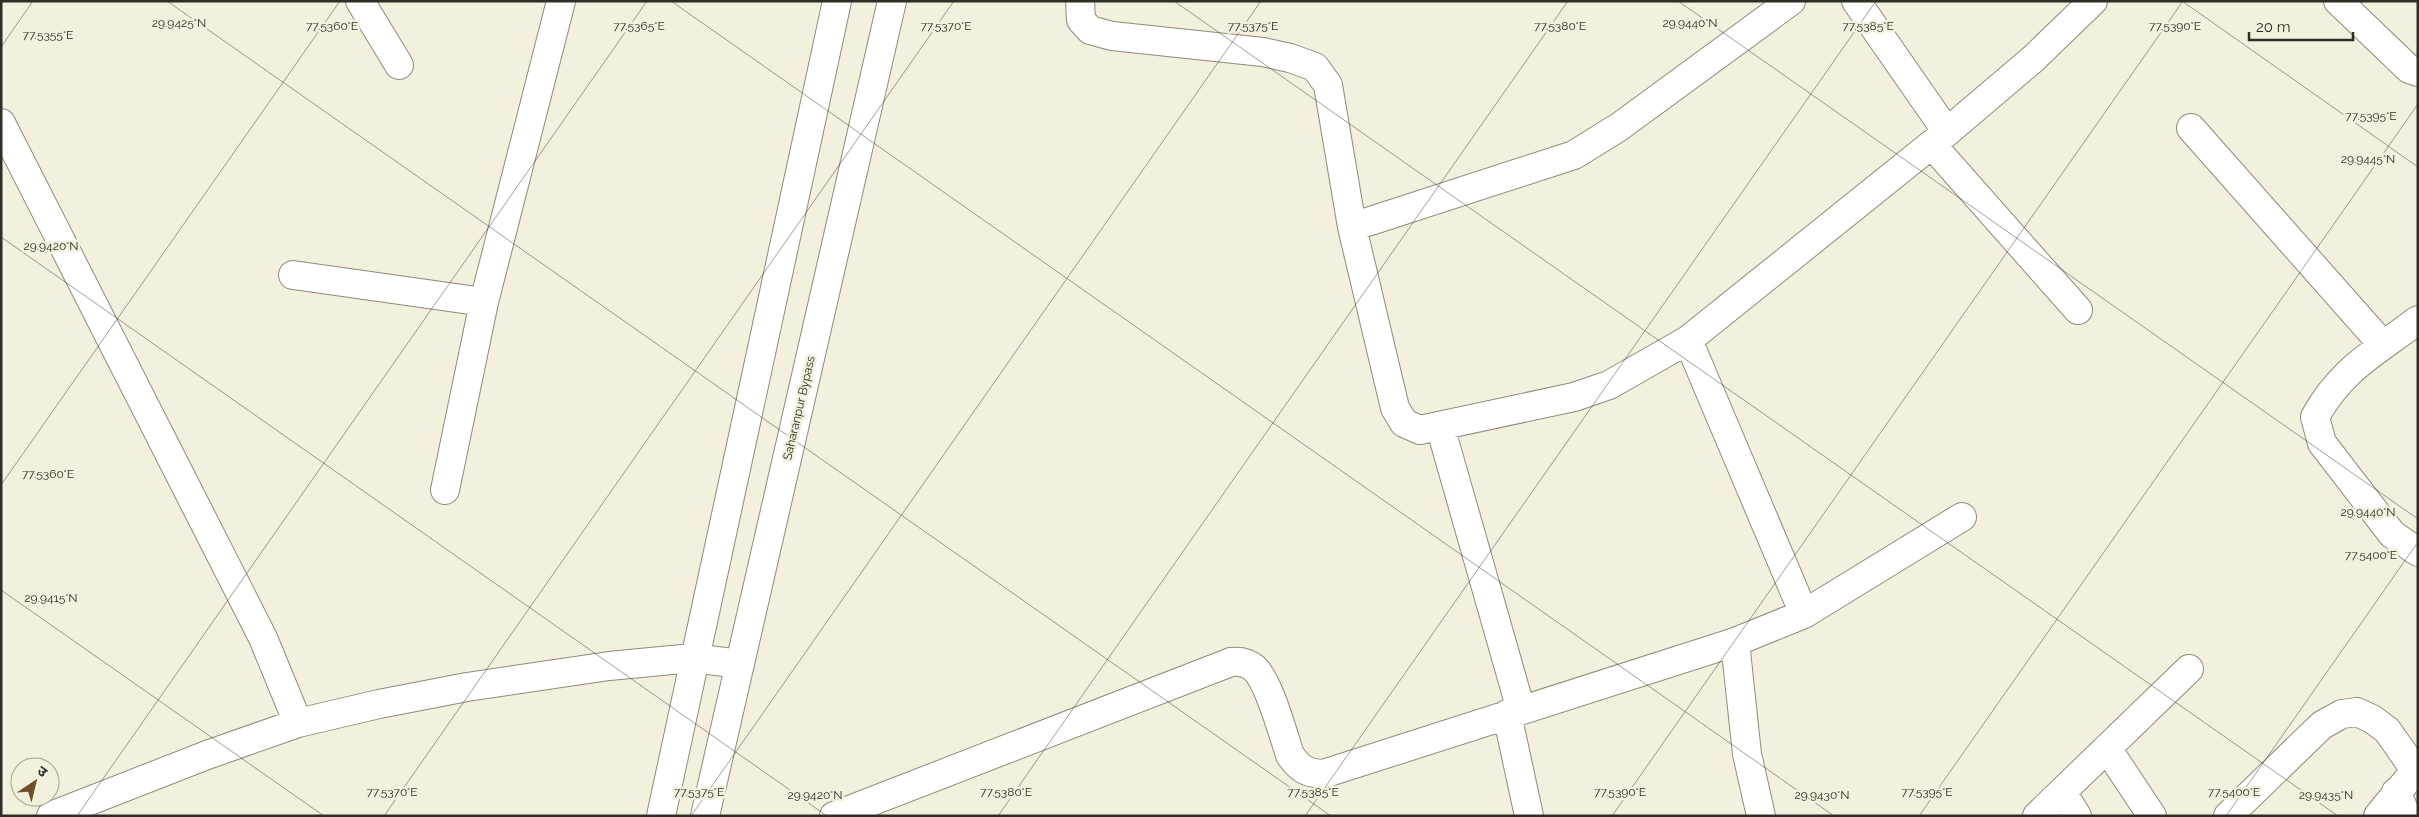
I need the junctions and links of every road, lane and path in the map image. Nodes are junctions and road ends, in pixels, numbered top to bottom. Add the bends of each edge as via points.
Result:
1 (360, 1) edge
2 (562, 1) edge
3 (837, 1) edge
4 (892, 1) edge
5 (1080, 1) edge
6 (1791, 1) edge
7 (1856, 1) edge
8 (2093, 1) edge
9 (2338, 1) edge
10 (399, 65) dead end
11 (2418, 72) edge
12 (1, 123) edge
13 (2191, 128) dead end
14 (1939, 138) junction
15 (1352, 227) junction
16 (293, 275) dead end
17 (484, 302) junction
18 (2078, 310) dead end
19 (2418, 320) edge
20 (1688, 340) junction
21 (2384, 345) junction
22 (1440, 426) junction
23 (444, 490) dead end
24 (1962, 517) dead end
25 (2418, 552) edge
26 (1804, 614) junction
27 (1736, 642) junction
28 (694, 658) junction
29 (740, 664) junction
30 (2188, 669) dead end
31 (1514, 712) junction
32 (298, 724) junction
33 (2106, 748) junction
34 (2416, 768) edge
35 (2062, 792) junction
36 (2401, 804) edge
37 (53, 815) edge
38 (661, 816) edge
39 (705, 816) edge
40 (834, 816) edge
41 (1529, 816) edge
42 (1761, 816) edge
43 (2038, 816) edge
44 (2077, 816) edge
45 (2152, 816) edge
46 (2228, 816) edge
47 (2378, 816) edge

1 - 10 street
2 - 17 street
3 - 28 street
4 - 29 street, Saharanpur Bypass
5 - 15 street via 1081,20 1090,30 1112,36 1262,52 1315,67 1328,85
6 - 15 street via 1620,127 1574,155
7 - 14 street
8 - 14 street via 2033,59
9 - 11 street via 2409,69
12 - 32 street via 263,638
13 - 21 street
14 - 18 street
14 - 20 street
15 - 22 street via 1395,408 1404,423 1420,430
16 - 17 street
17 - 23 street
19 - 21 street
20 - 22 street via 1609,384 1574,398
20 - 26 street
21 - 25 street via 2347,372 2326,397 2315,417 2322,443 2392,534
22 - 31 street
24 - 26 street
26 - 27 street
27 - 31 street
27 - 42 street via 1747,754
28 - 29 street
28 - 32 street via 609,666 467,687
28 - 38 street
29 - 39 street, Saharanpur Bypass
30 - 33 street
31 - 40 street via 1323,774 1306,773 1290,755 1264,681 1253,667 1240,661 1232,662
31 - 41 street
32 - 37 street via 207,755
33 - 35 street
33 - 45 street
34 - 36 street
34 - 46 street via 2387,730 2357,712 2342,714 2322,726
35 - 43 street
35 - 44 street
36 - 47 street

